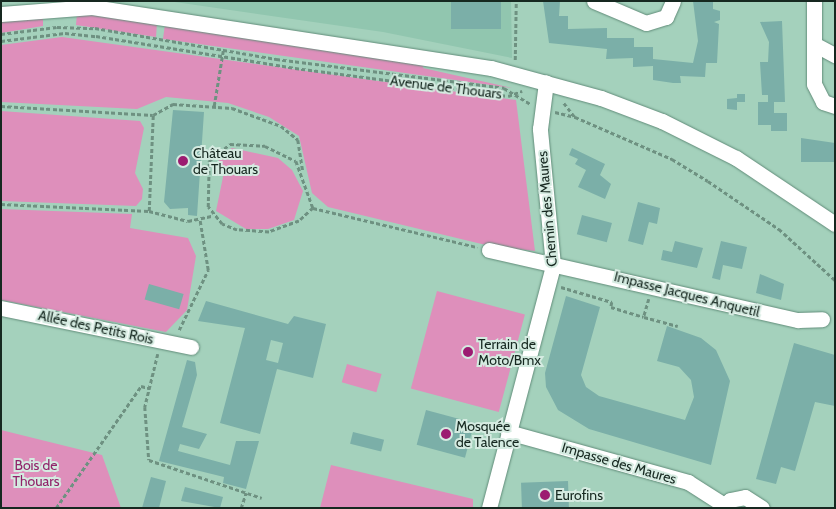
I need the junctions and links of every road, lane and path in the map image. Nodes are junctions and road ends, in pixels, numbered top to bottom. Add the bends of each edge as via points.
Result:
1 (516, 1) edge
2 (594, 1) edge
3 (673, 1) edge
4 (814, 1) edge
5 (60, 4) edge
6 (1, 14) edge
7 (1, 34) edge
8 (1, 41) edge
9 (814, 44) junction
10 (223, 51) junction
11 (835, 55) edge
12 (222, 57) junction
13 (515, 61) dead end
14 (515, 93) junction
15 (543, 94) junction
16 (1, 106) edge
17 (214, 106) junction
18 (835, 106) edge
19 (153, 114) junction
20 (576, 117) junction
21 (303, 173) junction
22 (1, 204) edge
23 (313, 208) junction
24 (149, 211) junction
25 (212, 216) junction
26 (200, 221) junction
27 (835, 224) edge
28 (488, 250) joint
29 (553, 264) junction
30 (835, 280) edge
31 (550, 284) junction
32 (653, 285) junction
33 (1, 308) edge
34 (644, 318) junction
35 (822, 319) dead end
36 (678, 326) dead end
37 (164, 341) junction
38 (191, 346) dead end
39 (149, 388) junction
40 (508, 432) junction
41 (246, 493) junction
42 (262, 498) dead end
43 (723, 507) edge
44 (56, 508) edge
45 (241, 508) edge
46 (489, 508) edge
47 (762, 508) edge

1 - 13 path
2 - 3 street via 646,23 666,17
4 - 9 street
5 - 6 street, Avenue de Thouars
5 - 15 street, Avenue de Thouars via 380,48
7 - 10 path via 76,26
8 - 12 path, Avenue de Thouars via 65,33
9 - 11 street
9 - 18 street via 816,95
10 - 12 path
10 - 14 path
12 - 14 path, Avenue de Thouars
12 - 17 path
14 - 15 path, Avenue de Thouars
14 - 15 path
15 - 20 path
15 - 20 path, Avenue de Thouars via 562,101
15 - 27 street, Avenue de Thouars via 662,121 736,158
15 - 29 street, Chemin des Maures
16 - 19 path
17 - 19 path via 173,104
17 - 21 path via 281,126 298,140
19 - 24 path
20 - 30 path, Avenue de Thouars via 672,159 708,181 779,228
21 - 23 path
21 - 25 path via 296,161 265,146 247,143 222,147 209,161 207,199
22 - 24 path
23 - 25 path via 299,221 269,232 237,230
23 - 28 path
24 - 26 path
25 - 26 path
26 - 37 path via 209,257 208,270 200,278 191,312 179,331
28 - 29 street, Impasse Jacques Anquetil
29 - 31 street, Chemin des Maures
29 - 32 street, Impasse Jacques Anquetil
31 - 34 path via 612,302 611,307
31 - 40 street, Chemin des Maures
32 - 34 path
32 - 35 street, Impasse Jacques Anquetil via 798,320
33 - 37 street, Allée des Petits Rois
34 - 36 path
37 - 38 street, Allée des Petits Rois
37 - 39 path
39 - 41 path via 145,407 149,460
39 - 44 path via 141,386
40 - 43 street, Impasse des Maures via 688,482
40 - 46 street, Chemin des Maures
41 - 42 path
41 - 45 path
43 - 47 street, Impasse des Maures via 745,497

